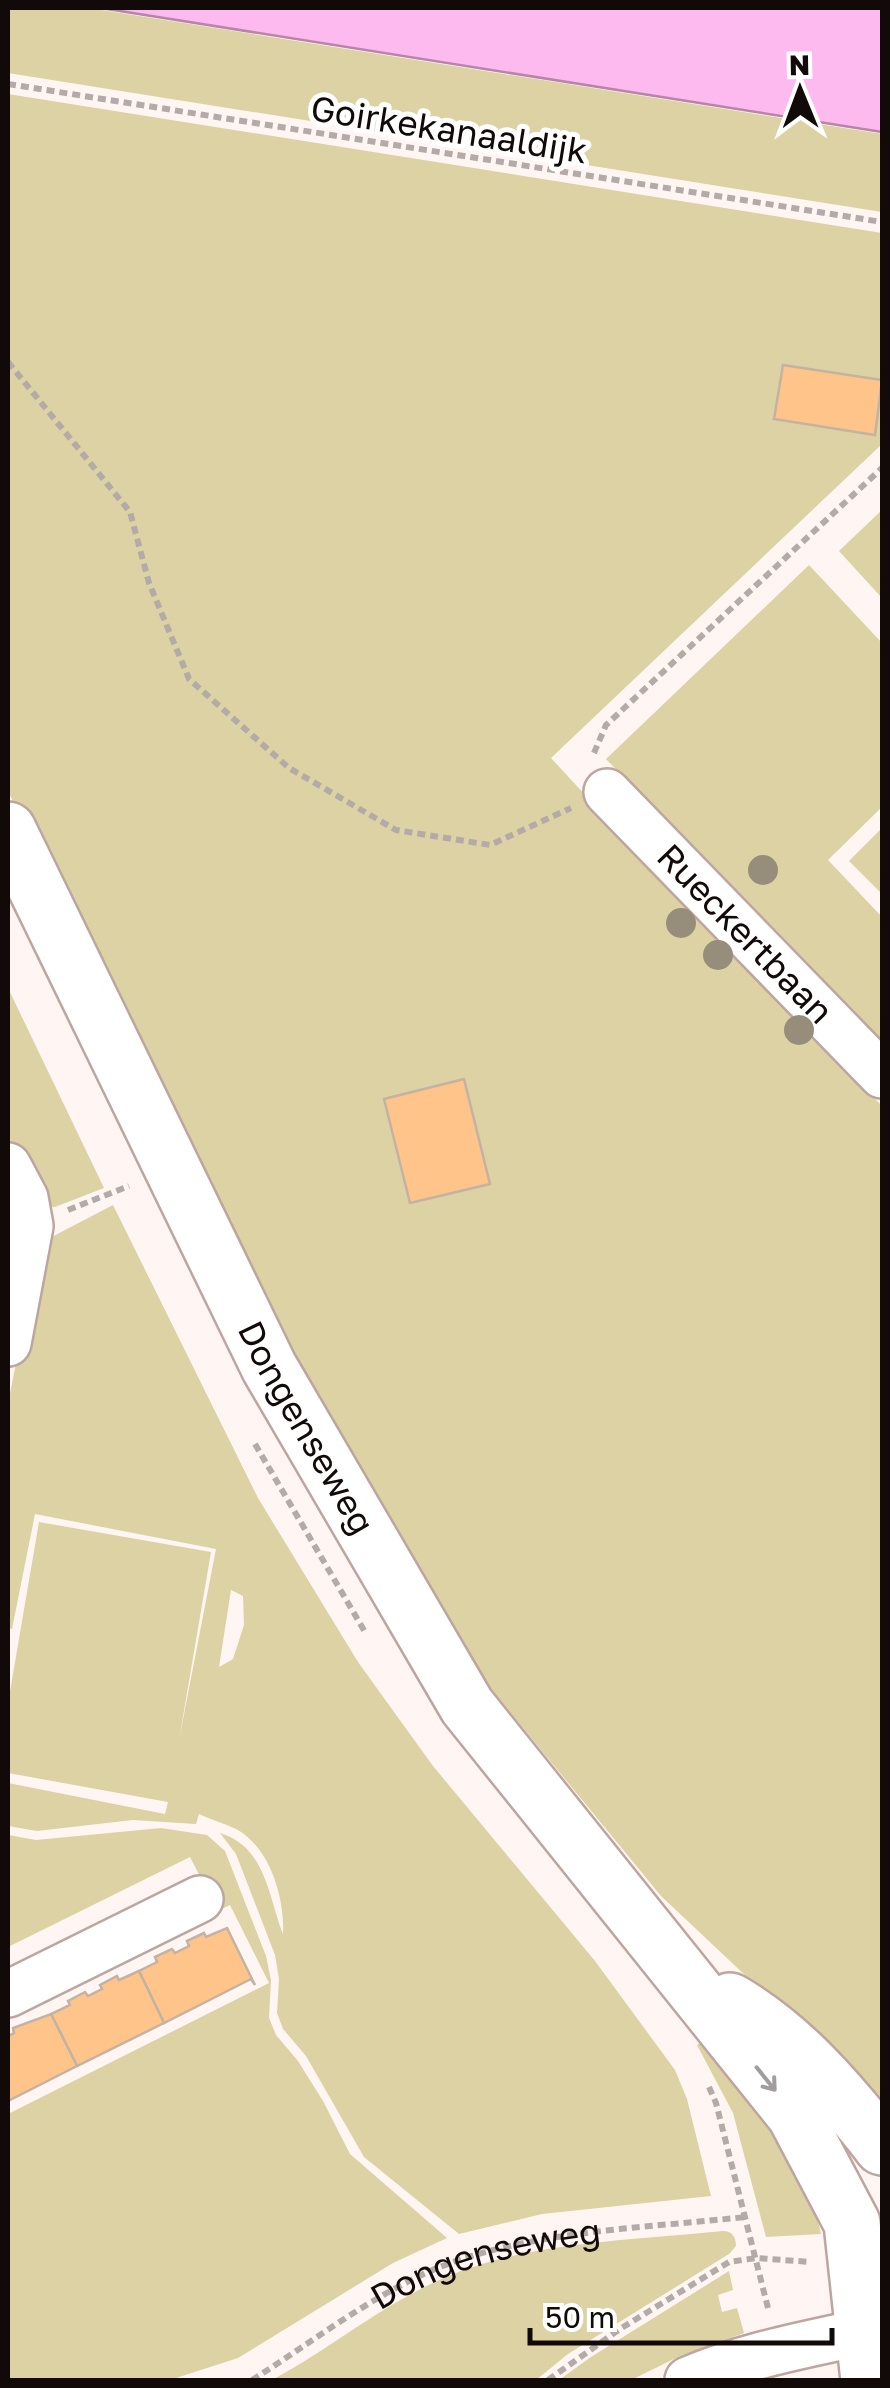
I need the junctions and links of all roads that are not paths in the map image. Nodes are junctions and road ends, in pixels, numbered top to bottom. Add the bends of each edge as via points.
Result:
1 (607, 792) road end
2 (8, 830) edge
3 (882, 1075) edge
4 (8, 1166) edge
5 (8, 1343) edge
6 (200, 1899) dead end
7 (683, 1976) junction
8 (8, 1994) edge
9 (882, 2147) edge
10 (871, 2348) edge
11 (688, 2380) edge

1 - 3 street, Rueckertbaan
2 - 7 main road, Dongenseweg via 269,1367 467,1706
4 - 5 street via 26,1198 30,1226
6 - 8 street
7 - 9 main road, Dongenseweg via 746,2010 784,2040
7 -> 10 main road, Dongenseweg via 795,2115 852,2222
10 - 11 street via 778,2350

